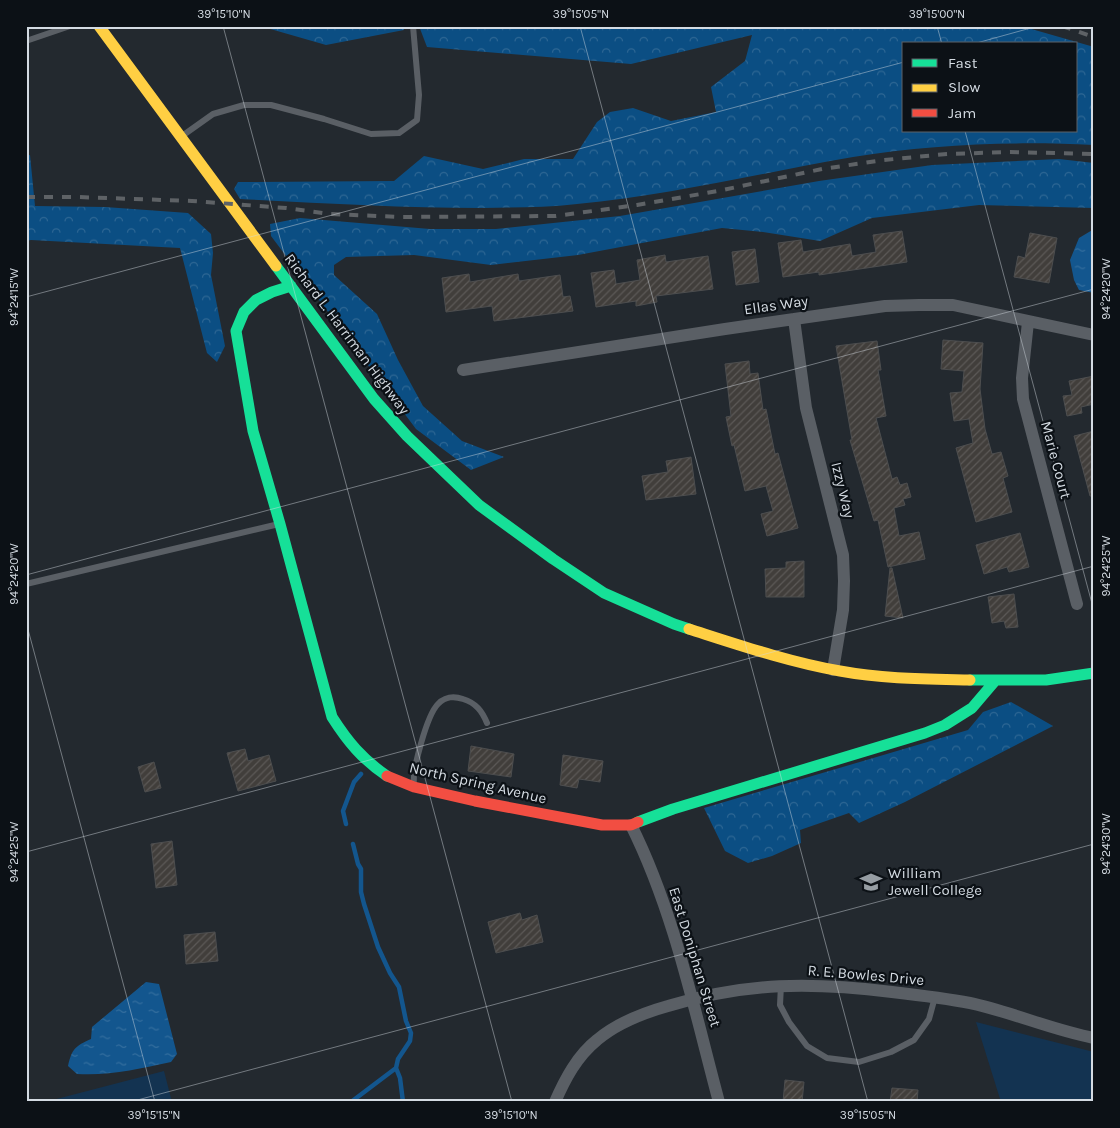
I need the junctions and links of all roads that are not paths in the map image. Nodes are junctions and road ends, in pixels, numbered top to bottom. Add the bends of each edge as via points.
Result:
1 (70, 26) edge
2 (99, 26) edge
3 (413, 26) edge
4 (26, 41) edge
5 (181, 137) junction
6 (290, 286) junction
7 (794, 319) junction
8 (1028, 322) junction
9 (1094, 335) edge
10 (463, 370) dead end
11 (280, 524) junction
12 (26, 584) edge
13 (1077, 604) dead end
14 (833, 670) junction
15 (1094, 673) edge
16 (995, 682) junction
17 (487, 723) dead end
18 (414, 787) junction
19 (631, 825) junction
20 (780, 985) junction
21 (935, 997) junction
22 (691, 999) junction
23 (1094, 1038) edge
24 (555, 1102) edge
25 (719, 1102) edge

1 - 4 lane
2 - 5 main road, Richard L. Harriman Highway
3 - 5 lane via 419,95 417,120 398,133 371,134 271,105 244,106 213,114
5 - 6 main road, Richard L. Harriman Highway
6 - 11 main road, North Spring Avenue via 266,293 250,303 239,318 236,331 253,431
6 - 14 main road, Richard L. Harriman Highway via 374,400 407,436 478,505 553,559 604,593 674,624 754,650
7 - 8 street, Ellas Way via 885,306 919,305 954,306
7 - 10 street, Ellas Way
7 - 14 street, Izzy Way via 806,408 843,555 843,610
8 - 9 street, Ellas Way
8 - 13 street, Marie Court via 1022,399
11 - 12 lane
11 - 18 main road, North Spring Avenue via 332,717 348,742 363,757 386,774
14 - 16 main road, Richard L. Harriman Highway via 905,679
15 - 16 main road, Richard L. Harriman Highway via 1046,680
16 - 19 main road, North Spring Avenue via 972,708 925,733 673,808
17 - 18 lane via 480,709 464,699 455,696 438,704 429,720 415,766
18 - 19 main road, North Spring Avenue via 602,826
19 - 22 street, East Doniphan Street via 659,891
20 - 21 street, R. E. Bowles Drive via 842,986
20 - 21 lane via 780,1005 807,1046 827,1058 859,1062 891,1052 914,1040 930,1019
20 - 22 street, R. E. Bowles Drive
21 - 23 street, R. E. Bowles Drive
22 - 24 street, R. E. Bowles Drive via 631,1019 596,1040 572,1068
22 - 25 street, East Doniphan Street

